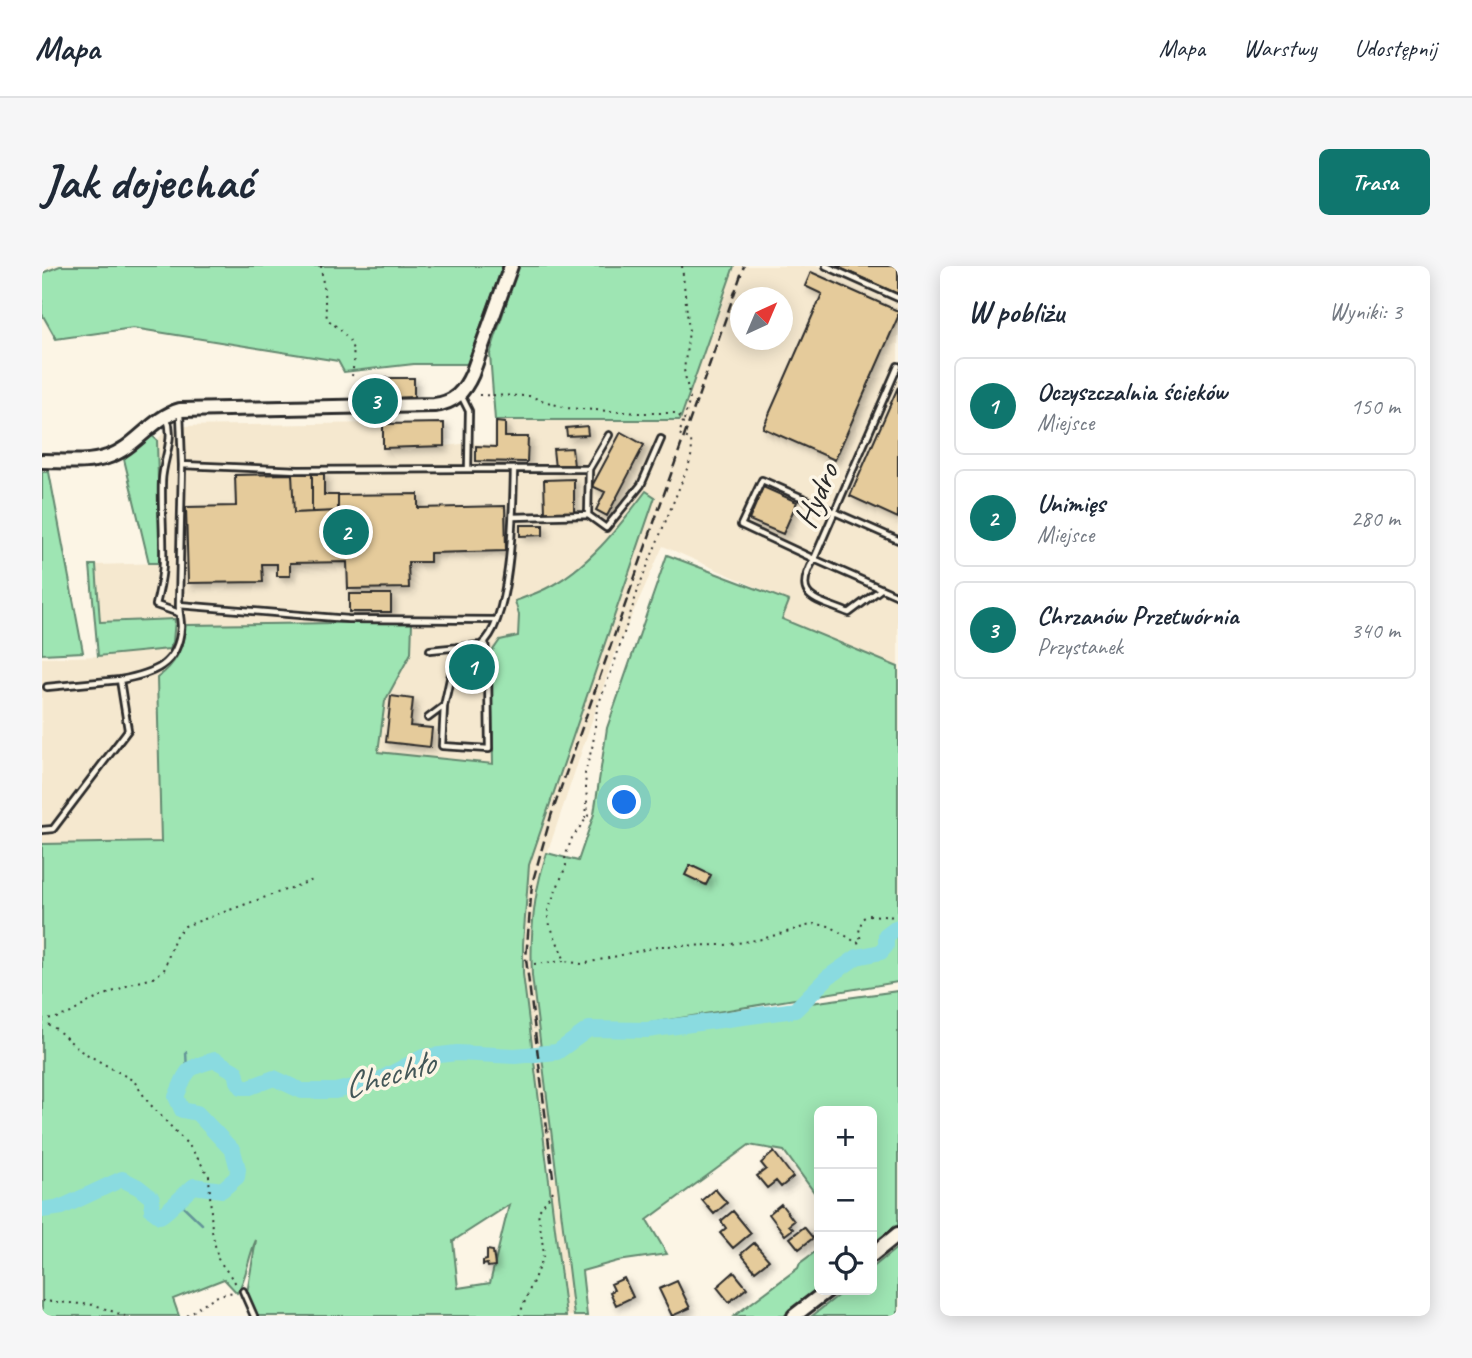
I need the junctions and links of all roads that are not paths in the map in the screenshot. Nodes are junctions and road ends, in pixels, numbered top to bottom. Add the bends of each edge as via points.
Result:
1 (511, 266) edge
2 (826, 266) edge
3 (898, 298) edge
4 (898, 366) edge
5 (460, 394) junction
6 (180, 410) junction
7 (166, 414) junction
8 (609, 435) dead end
9 (661, 439) dead end
10 (42, 461) edge
11 (183, 465) junction
12 (468, 469) junction
13 (589, 469) junction
14 (514, 470) junction
15 (834, 513) junction
16 (588, 515) junction
17 (513, 517) junction
18 (898, 540) edge
19 (814, 559) junction
20 (881, 589) junction
21 (898, 596) edge
22 (179, 605) junction
23 (179, 613) junction
24 (495, 620) junction
25 (485, 642) junction
26 (457, 647) junction
27 (430, 650) dead end
28 (120, 680) junction
29 (47, 687) dead end
30 (444, 706) junction
31 (428, 718) dead end
32 (42, 830) edge
33 (898, 1234) edge
34 (877, 1251) edge
35 (243, 1291) road end
36 (821, 1295) edge
37 (254, 1316) edge
38 (794, 1316) edge

1 - 5 street via 472,374
2 - 3 lane
4 - 15 lane, Hydro
5 - 6 street via 433,405
5 - 12 lane via 469,411
6 - 7 street
6 - 11 lane
7 - 10 street via 107,457
7 - 23 lane via 172,433 164,456 164,564 156,605
8 - 13 lane
9 - 16 lane via 641,485 606,528
11 - 12 lane
11 - 22 lane
12 - 14 lane
13 - 14 lane
13 - 16 lane
14 - 17 lane
15 - 18 lane
15 - 19 lane, Hydro
15 - 19 lane via 762,480 741,525
16 - 17 lane
17 - 24 lane via 502,611
19 - 20 lane, Hydro
19 - 20 lane via 803,583 805,590 824,602 849,613
20 - 21 lane, Hydro
22 - 23 lane
22 - 24 lane via 348,620
23 - 28 lane via 177,646 168,661 154,672
24 - 25 lane
25 - 26 lane
25 - 30 lane via 489,749 442,746
26 - 27 lane
26 - 30 lane
28 - 29 lane
28 - 32 lane via 128,730 53,830
30 - 31 lane
33 - 34 street
35 - 37 lane
36 - 38 street

